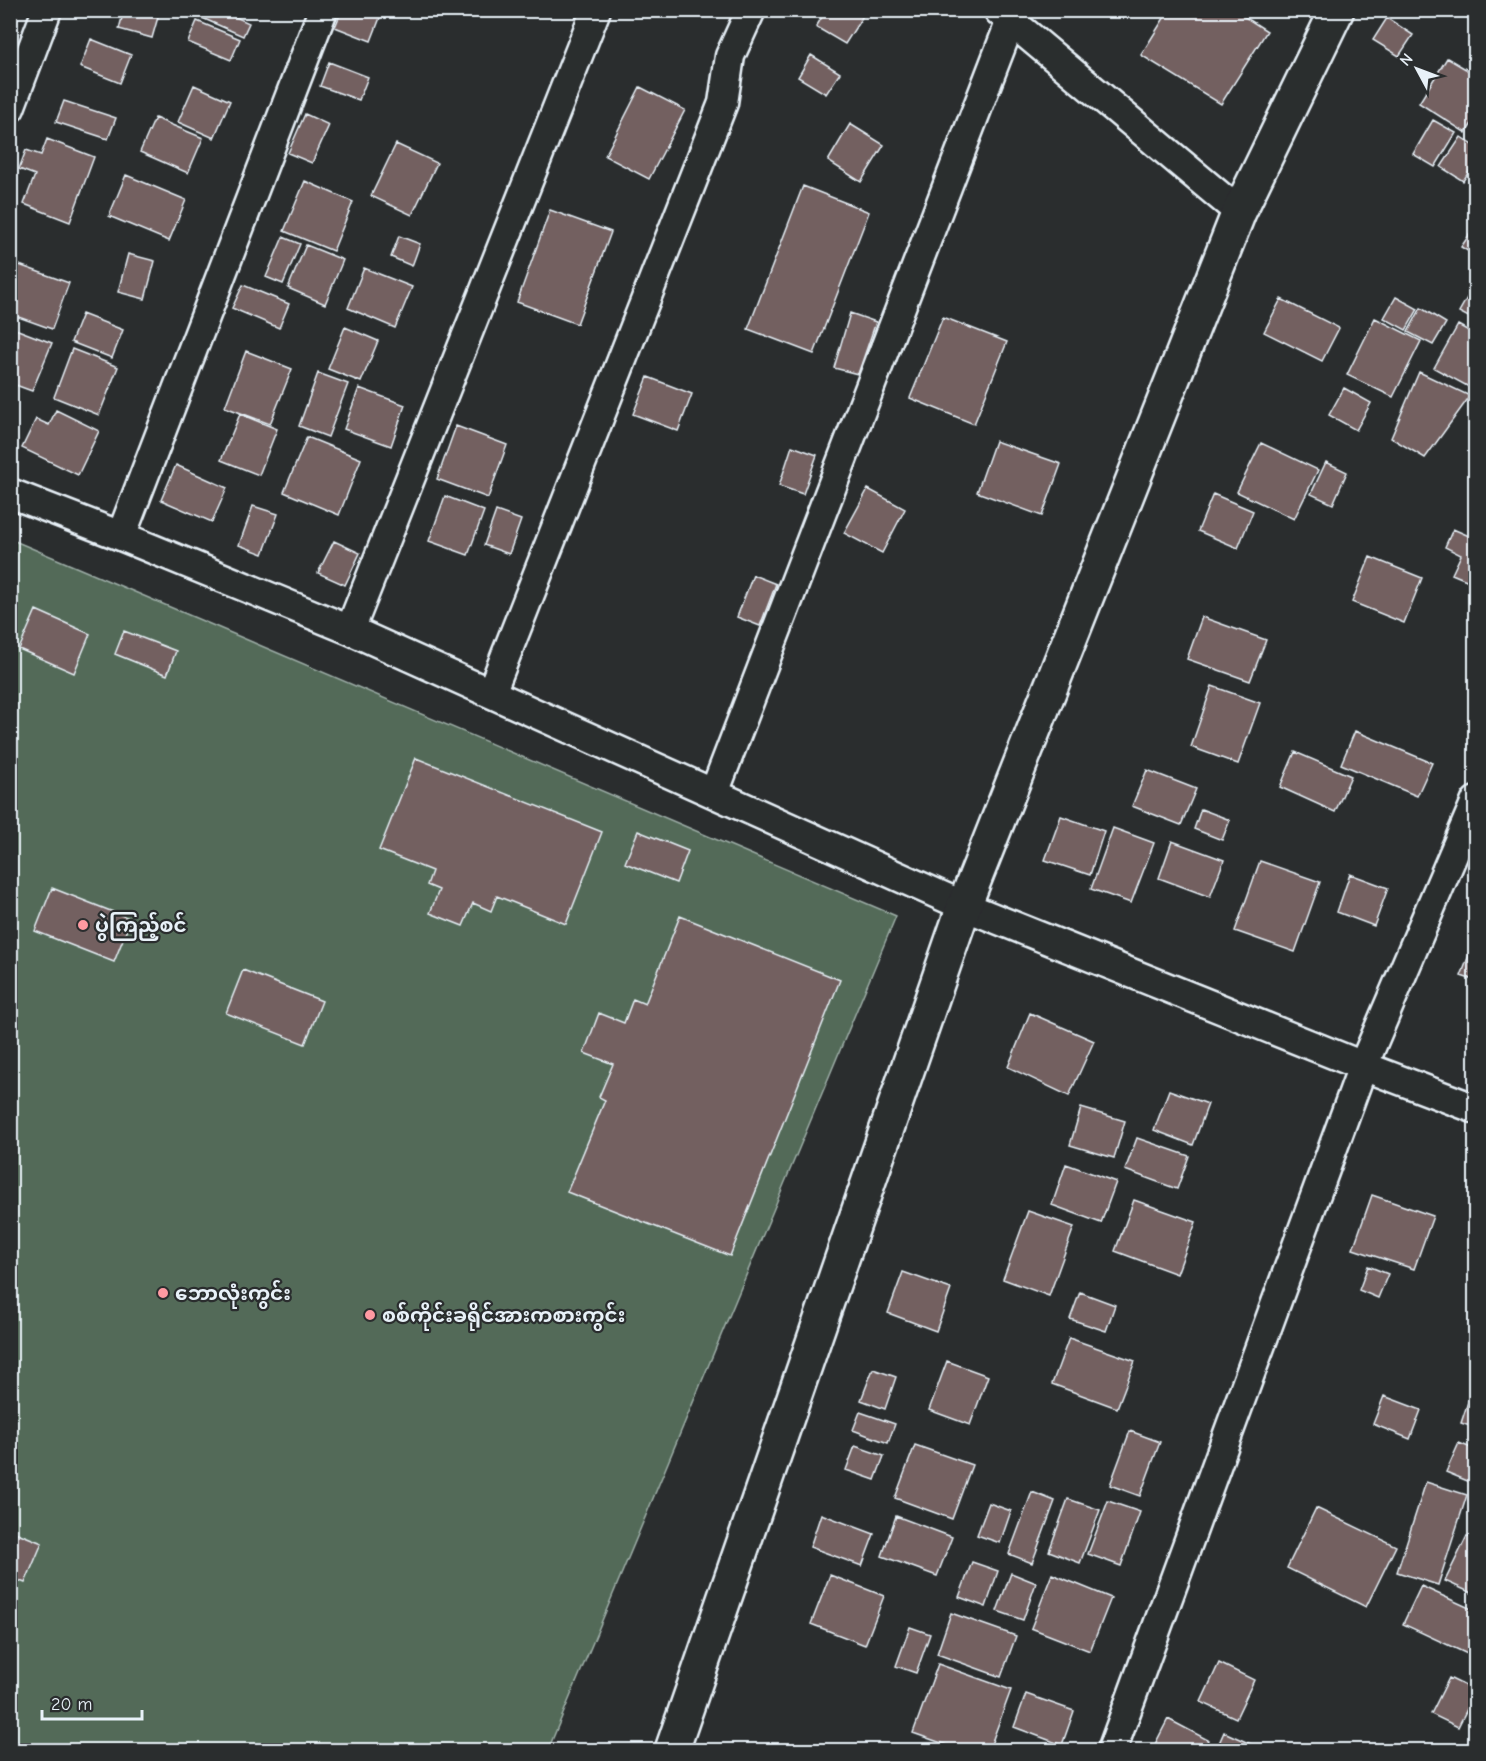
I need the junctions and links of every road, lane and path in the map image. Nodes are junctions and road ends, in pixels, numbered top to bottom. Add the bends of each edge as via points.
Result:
1 (47, 10) edge
2 (323, 10) edge
3 (596, 10) edge
4 (751, 10) edge
5 (1337, 10) edge
6 (1008, 14) edge
7 (10, 108) edge
8 (1239, 212) junction
9 (10, 493) edge
10 (121, 536) junction
11 (350, 630) junction
12 (490, 693) junction
13 (714, 793) junction
14 (1476, 801) edge
15 (964, 906) junction
16 (1363, 1066) junction
17 (1476, 1109) edge
18 (672, 1750) edge
19 (1112, 1750) edge

1 - 7 street
2 - 10 street
3 - 11 street
4 - 12 street via 730,56 723,103
5 - 8 street
6 - 8 street
6 - 13 street
8 - 15 street
9 - 10 street
10 - 11 street
11 - 12 street
12 - 13 street
13 - 15 street
14 - 16 street
15 - 16 street
15 - 18 street
16 - 17 street
16 - 19 street

